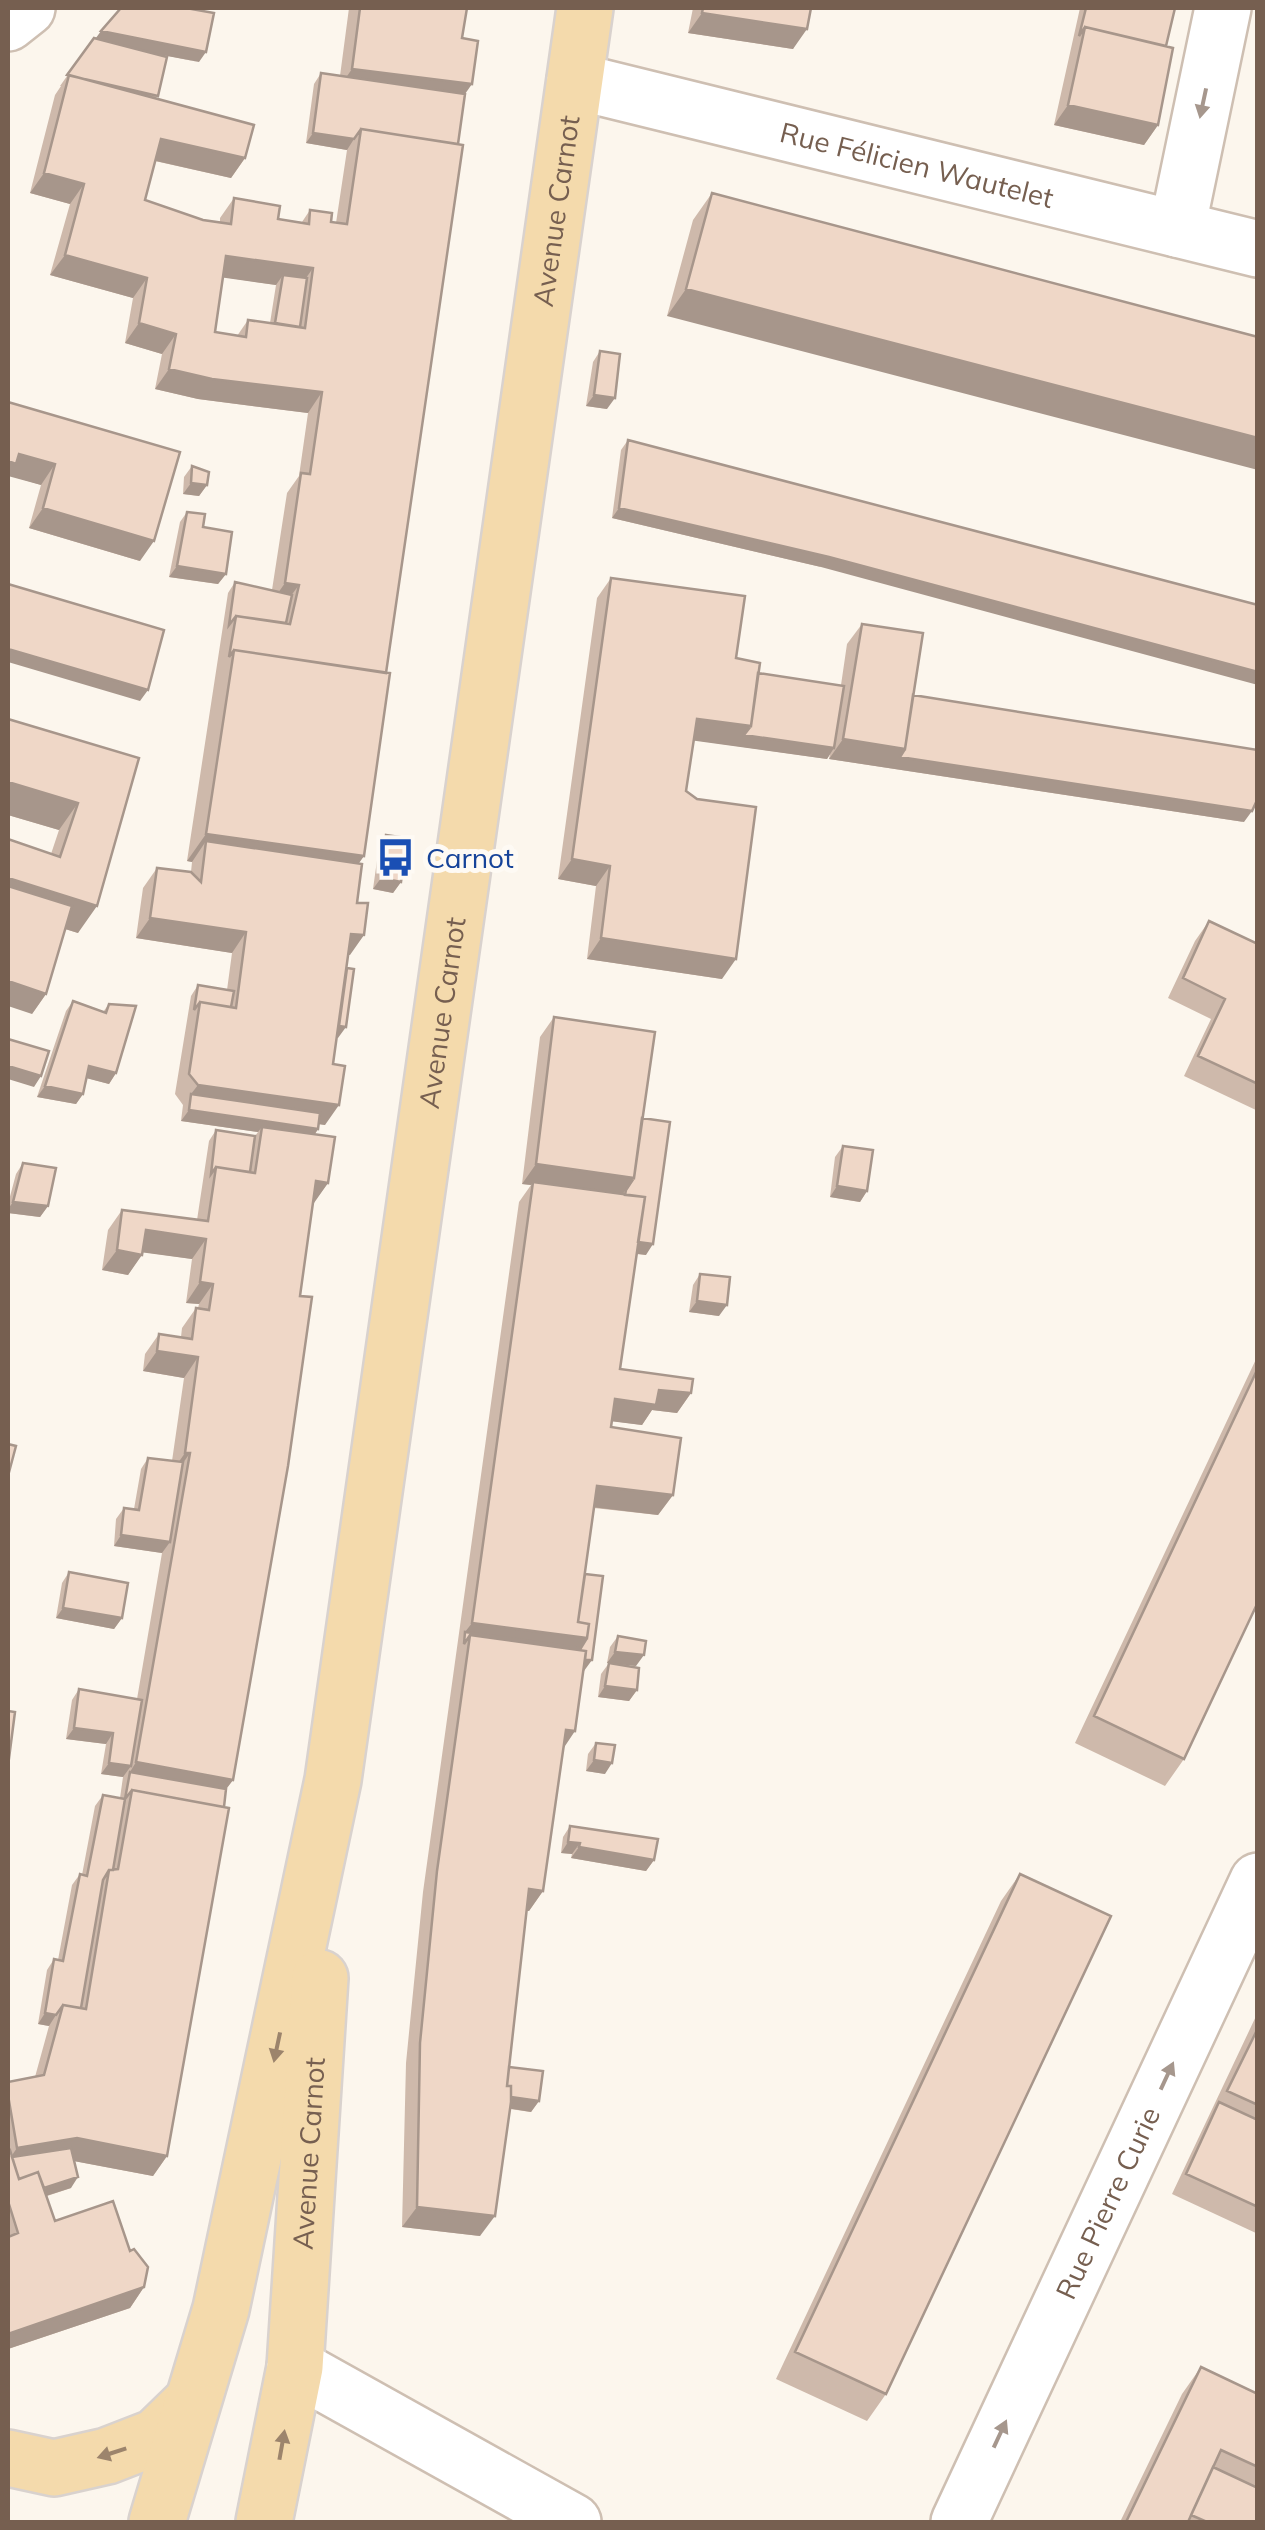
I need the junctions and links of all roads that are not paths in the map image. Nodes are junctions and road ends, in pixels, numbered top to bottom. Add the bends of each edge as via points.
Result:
1 (27, 8) edge
2 (585, 8) edge
3 (1223, 8) edge
4 (8, 23) edge
5 (575, 81) junction
6 (1177, 229) junction
7 (1258, 249) edge
8 (333, 1780) junction
9 (1258, 1881) edge
10 (296, 2367) junction
11 (192, 2402) junction
12 (8, 2458) edge
13 (157, 2522) edge
14 (264, 2522) edge
15 (573, 2522) edge
16 (959, 2522) edge

1 - 4 street
2 - 5 main road, Avenue Carnot
3 -> 6 street
5 - 6 street, Rue Félicien Wautelet
5 - 8 main road, Avenue Carnot
6 - 7 street, Rue Félicien Wautelet
8 - 10 main road, Avenue Carnot
8 -> 11 main road, Avenue Carnot via 221,2310
16 -> 9 street, Rue Pierre Curie
14 -> 10 main road, Avenue Carnot
10 - 15 street
11 -> 12 main road, Avenue Carnot via 156,2437 107,2456 54,2468
11 - 13 main road, Avenue Carnot

